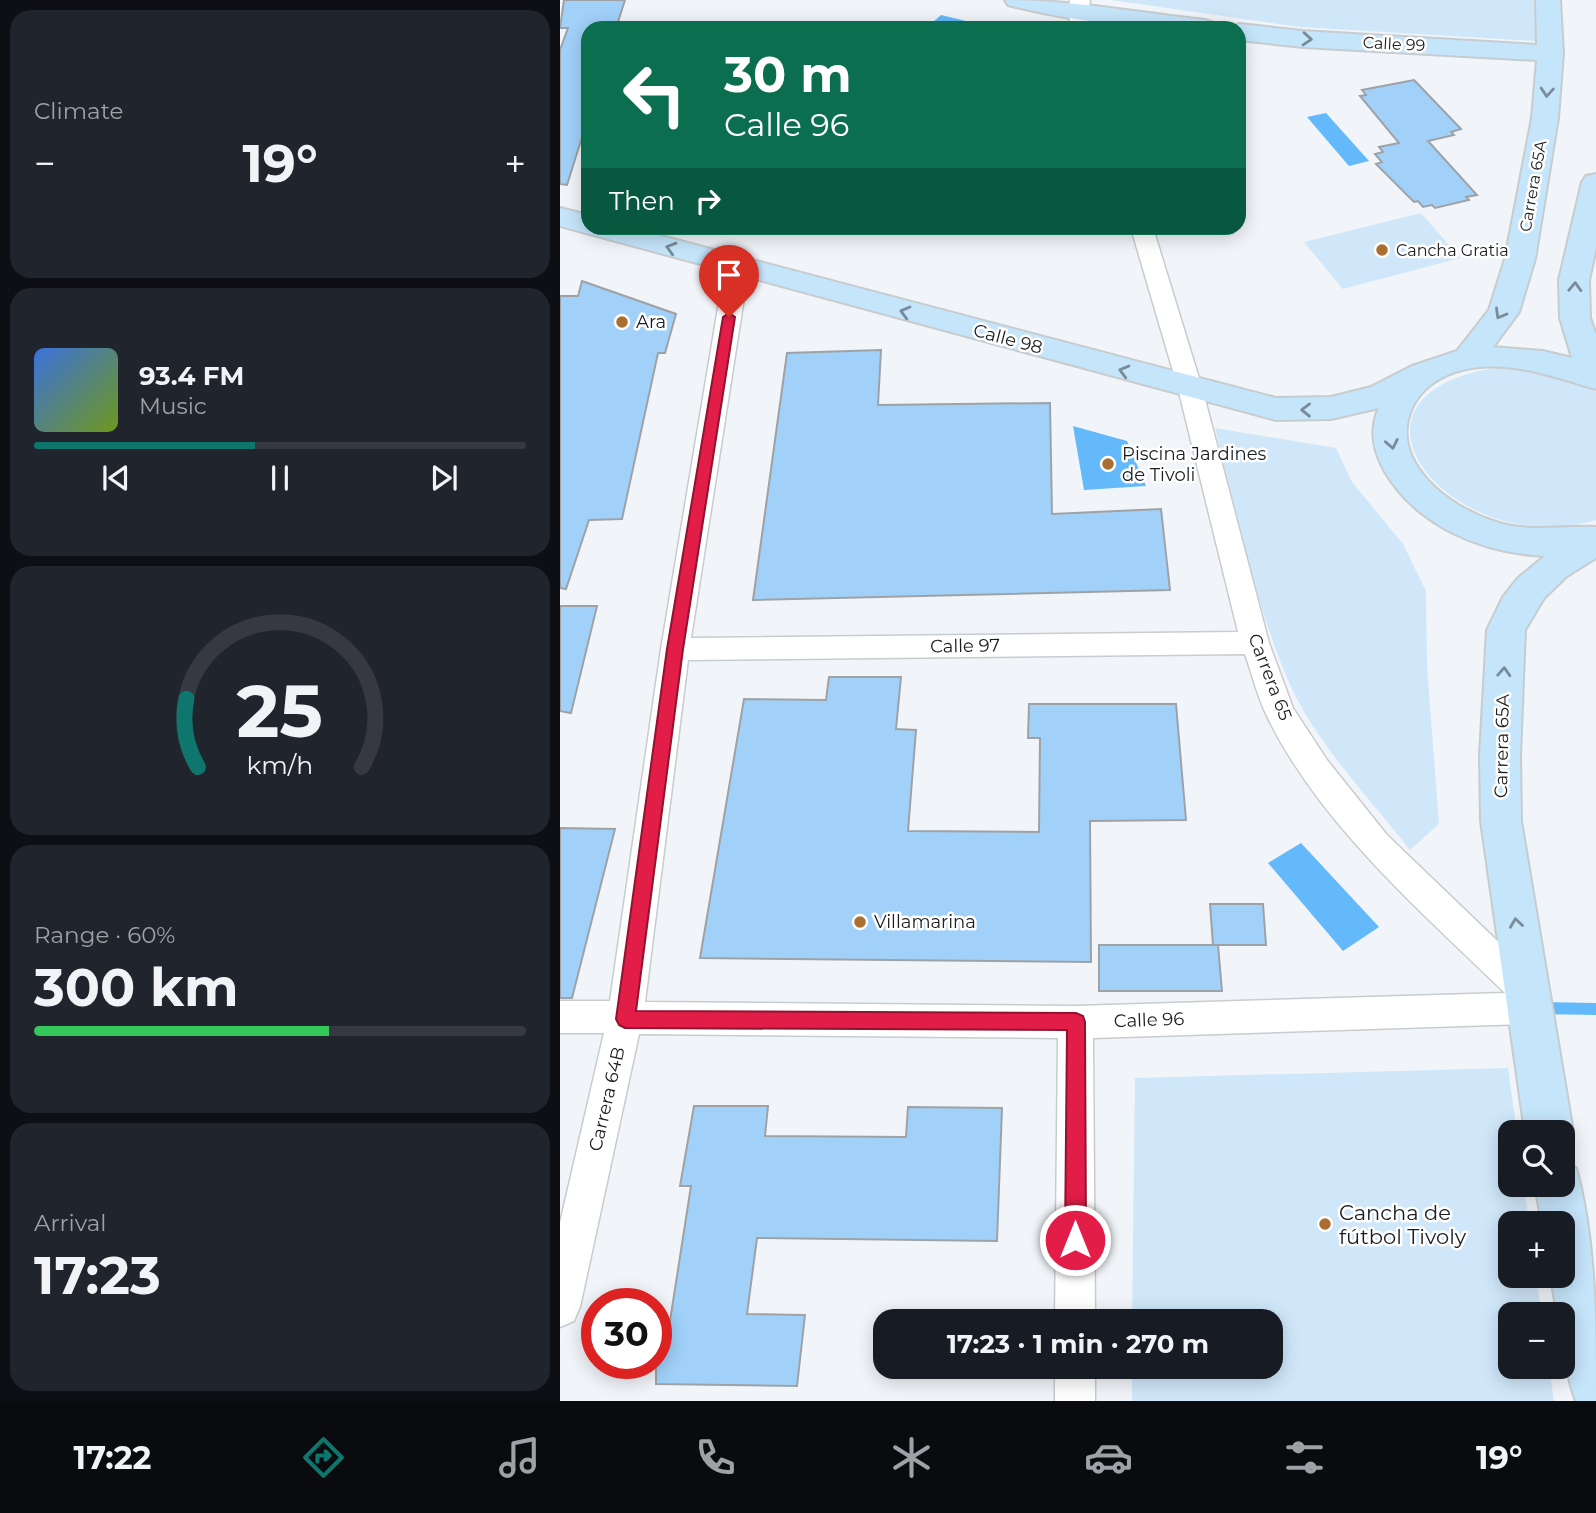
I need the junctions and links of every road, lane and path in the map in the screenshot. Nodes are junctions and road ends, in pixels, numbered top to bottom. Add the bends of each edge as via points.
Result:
1 (1017, 0) edge
2 (1548, 0) edge
3 (1080, 14) edge
4 (1142, 21) edge
5 (1246, 33) edge
6 (1550, 53) junction
7 (1596, 182) edge
8 (560, 216) edge
9 (581, 223) edge
10 (624, 235) edge
11 (1144, 235) edge
12 (737, 267) junction
13 (1468, 358) junction
14 (1595, 378) edge
15 (1417, 379) junction
16 (1190, 388) junction
17 (1596, 540) edge
18 (1255, 643) junction
19 (675, 649) junction
20 (1527, 999) junction
21 (560, 1017) edge
22 (625, 1019) junction
23 (1076, 1022) junction
24 (1547, 1120) edge
25 (1561, 1197) edge
26 (560, 1307) edge
27 (1075, 1309) edge
28 (1075, 1379) edge
29 (1596, 1386) edge
30 (1075, 1401) edge

1 - 3 street
2 - 6 street, Carrera 65A
3 - 4 street
5 -> 6 street, Calle 99
6 -> 13 street, Carrera 65A via 1545,118 1520,258 1504,312
14 -> 7 street via 1574,318 1574,280
8 - 9 street
12 -> 10 street, Calle 98
11 - 16 street, Carrera 65
16 -> 12 street, Calle 98
12 - 19 street, Carrera 64B
13 - 14 street, Calle 98 via 1553,362
13 - 15 street, Calle 98
15 -> 16 street, Calle 98 via 1386,396 1332,410 1276,409
15 -> 17 street via 1400,397 1391,417 1389,440 1396,464 1435,508 1499,537 1547,543
16 - 18 street, Carrera 65
20 -> 17 street, Carrera 65A via 1501,821 1506,630 1531,588
18 - 19 street, Calle 97
18 - 20 street, Carrera 65 via 1280,712 1316,769 1376,845
19 - 22 street, Carrera 64B
20 - 23 street, Calle 96
20 - 24 street
21 - 22 street, Calle 96
22 - 23 street, Calle 96
22 - 26 street, Carrera 64B
23 - 27 street
25 - 29 street
28 - 30 street

